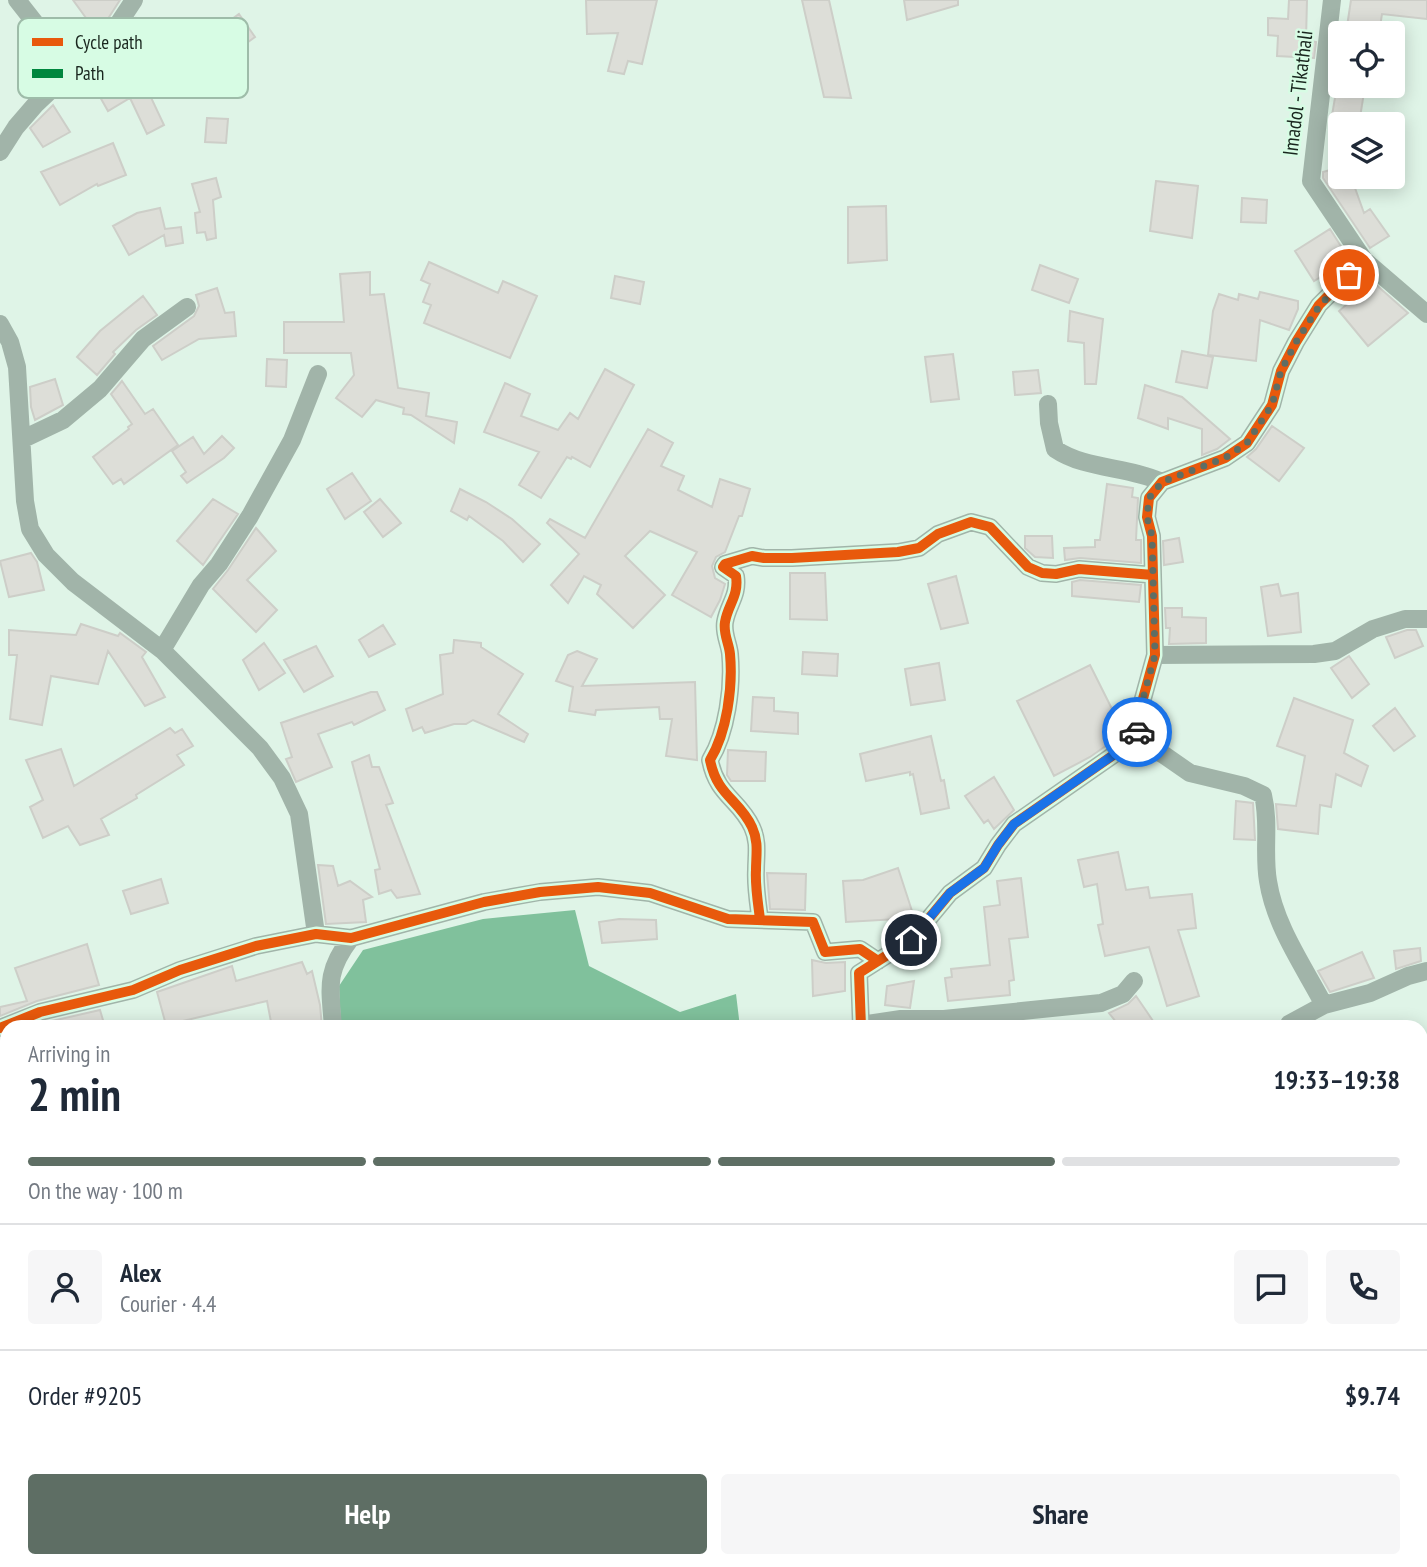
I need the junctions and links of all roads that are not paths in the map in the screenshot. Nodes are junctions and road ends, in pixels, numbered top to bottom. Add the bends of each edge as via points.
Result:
1 (17, 0) edge
2 (134, 0) edge
3 (1332, 0) edge
4 (31, 18) edge
5 (122, 18) edge
6 (42, 98) edge
7 (0, 152) edge
8 (1364, 260) junction
9 (187, 307) dead end
10 (1427, 314) edge
11 (0, 324) edge
12 (318, 374) dead end
13 (1048, 404) dead end
14 (23, 439) junction
15 (1162, 482) junction
16 (1153, 575) junction
17 (1427, 619) edge
18 (162, 650) junction
19 (1155, 655) junction
20 (1135, 740) junction
21 (760, 919) junction
22 (316, 934) junction
23 (351, 938) junction
24 (878, 961) junction
25 (1427, 971) edge
26 (1134, 981) dead end
27 (1324, 1005) junction
28 (20, 1020) edge
29 (333, 1020) edge
30 (861, 1020) edge
31 (895, 1020) edge
32 (1296, 1020) edge

1 - 4 street
2 - 5 street
3 - 8 street, Imadol - Tikathali via 1311,181
6 - 7 street
8 - 10 street, Imadol - Tikathali
8 - 15 street via 1320,305 1296,342 1281,371 1272,405 1247,443 1225,458
9 - 14 street via 143,339 100,389 64,420
11 - 14 street via 15,357
12 - 18 street via 292,440 250,516
13 - 15 street via 1055,449 1070,459 1142,473
14 - 18 street via 30,529 46,555 73,582
15 - 16 street via 1149,498 1147,517
16 - 19 street
16 - 21 street via 1099,569 1042,573 1028,567 990,527 971,522 938,534 919,548 898,552 752,556 725,564 723,567 736,576 736,596 725,622 729,681 718,746 710,760 721,789 752,827 758,849 755,869
17 - 19 street via 1405,619 1373,629 1335,651 1314,654
18 - 22 street via 260,748 282,778 299,814
19 - 20 street
20 - 24 street via 1014,824 984,868 950,893 911,940
20 - 27 street via 1189,773 1263,794 1268,814 1267,878 1275,914
21 - 23 street via 728,919 650,893 598,887 484,902
21 - 24 street via 813,922 825,952 860,948
22 - 23 street
22 - 28 street via 256,946 134,990
23 - 29 street via 337,957 330,982
24 - 30 street via 859,973
25 - 27 street
26 - 31 street via 1123,994 1101,1003
27 - 32 street

